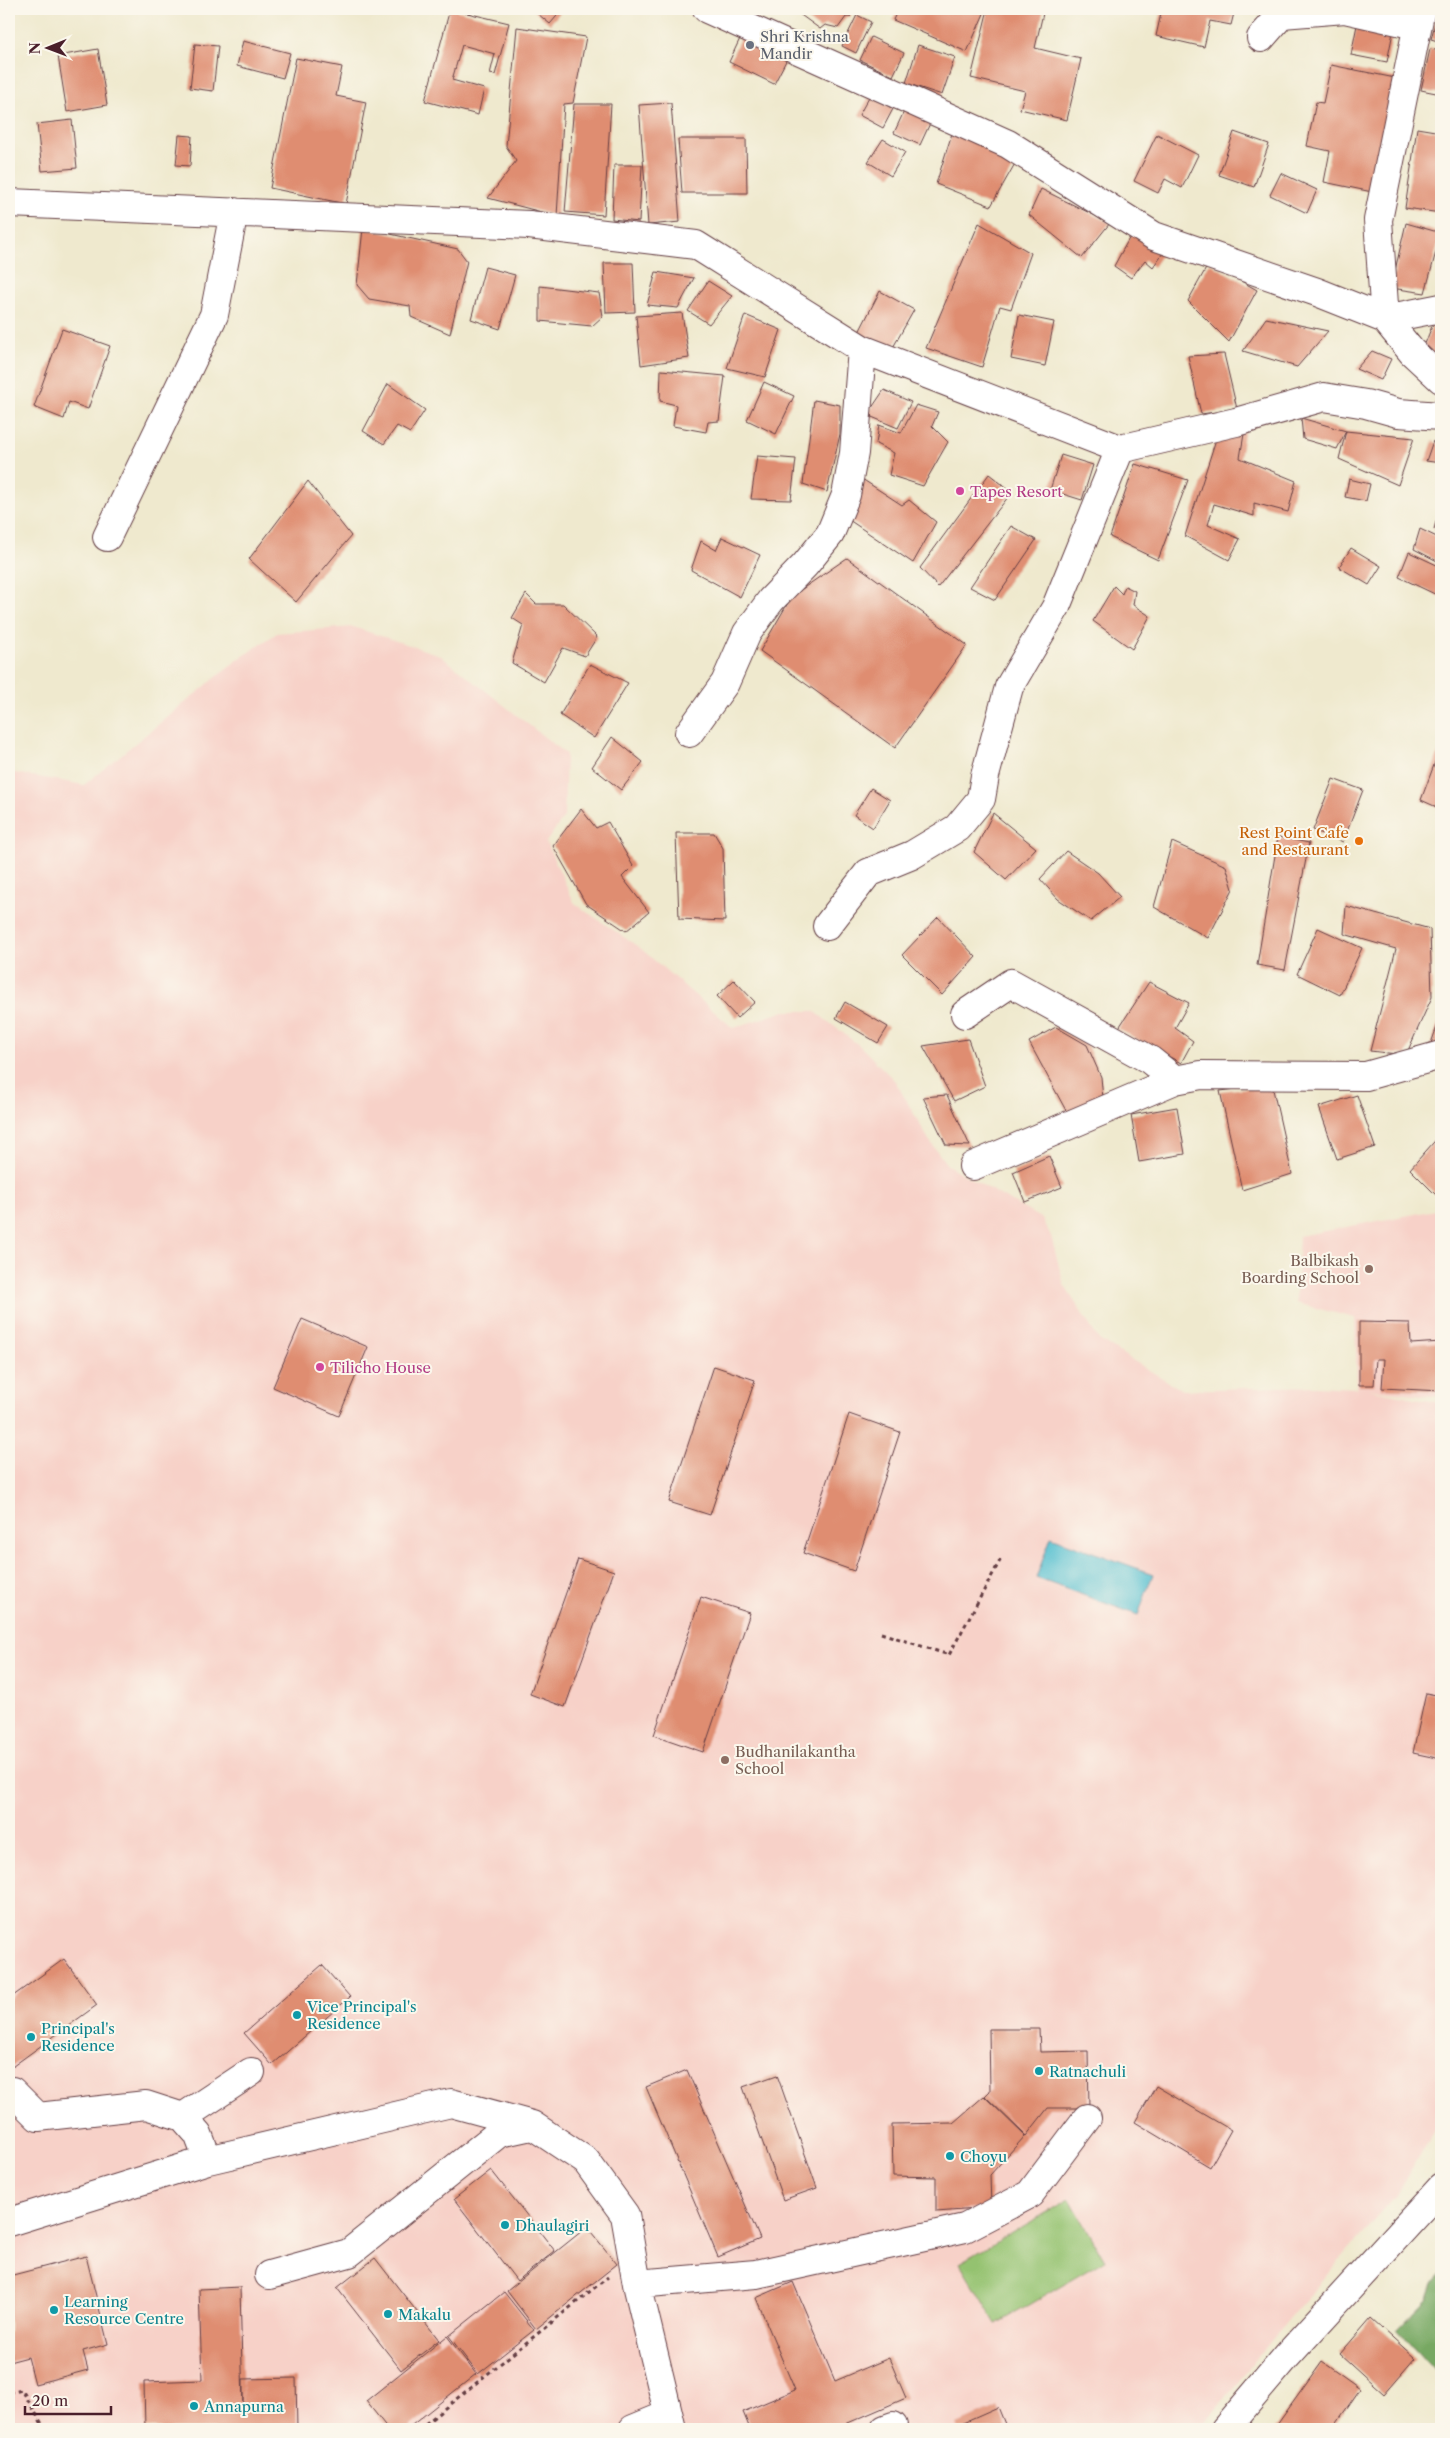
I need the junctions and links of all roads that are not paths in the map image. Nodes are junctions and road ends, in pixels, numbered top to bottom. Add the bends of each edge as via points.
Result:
1 (708, 9) edge
2 (1418, 17) edge
3 (1261, 38) dead end
4 (9, 203) edge
5 (234, 212) junction
6 (1441, 308) edge
7 (1385, 319) junction
8 (862, 349) junction
9 (1441, 379) edge
10 (1441, 416) edge
11 (1120, 449) junction
12 (107, 537) dead end
13 (689, 733) dead end
14 (827, 926) dead end
15 (965, 1014) dead end
16 (1441, 1055) edge
17 (1175, 1080) junction
18 (973, 1166) dead end
19 (251, 2072) dead end
20 (12, 2091) dead end
21 (183, 2117) junction
22 (1086, 2118) dead end
23 (532, 2125) junction
24 (208, 2160) junction
25 (1441, 2188) edge
26 (9, 2222) edge
27 (269, 2275) dead end
28 (625, 2279) junction
29 (670, 2422) edge
30 (633, 2429) edge
31 (1225, 2429) edge

1 - 7 street via 1008,144 1154,236
2 - 3 street via 1345,9 1282,14
2 - 7 street via 1378,220
4 - 5 street
5 - 8 street via 529,225 696,244
5 - 12 street via 214,315
6 - 7 street
7 - 9 street via 1412,352
8 - 11 street
8 - 13 street via 854,453 846,495 830,534 770,600 747,633 724,683
10 - 11 street via 1398,413 1324,397
11 - 14 street via 1056,607 1009,687 981,799 957,828 912,855 868,873
15 - 17 street via 1011,983 1150,1060
16 - 17 street via 1366,1076 1201,1075
17 - 18 street
19 - 21 street
20 - 21 street via 38,2117 146,2105
21 - 24 street via 198,2134
22 - 28 street via 1030,2194 965,2228 756,2274
23 - 24 street via 451,2103
23 - 27 street via 499,2133 348,2253
23 - 28 street via 586,2161 625,2215
24 - 26 street
25 - 31 street via 1287,2356
28 - 29 street
29 - 30 street

